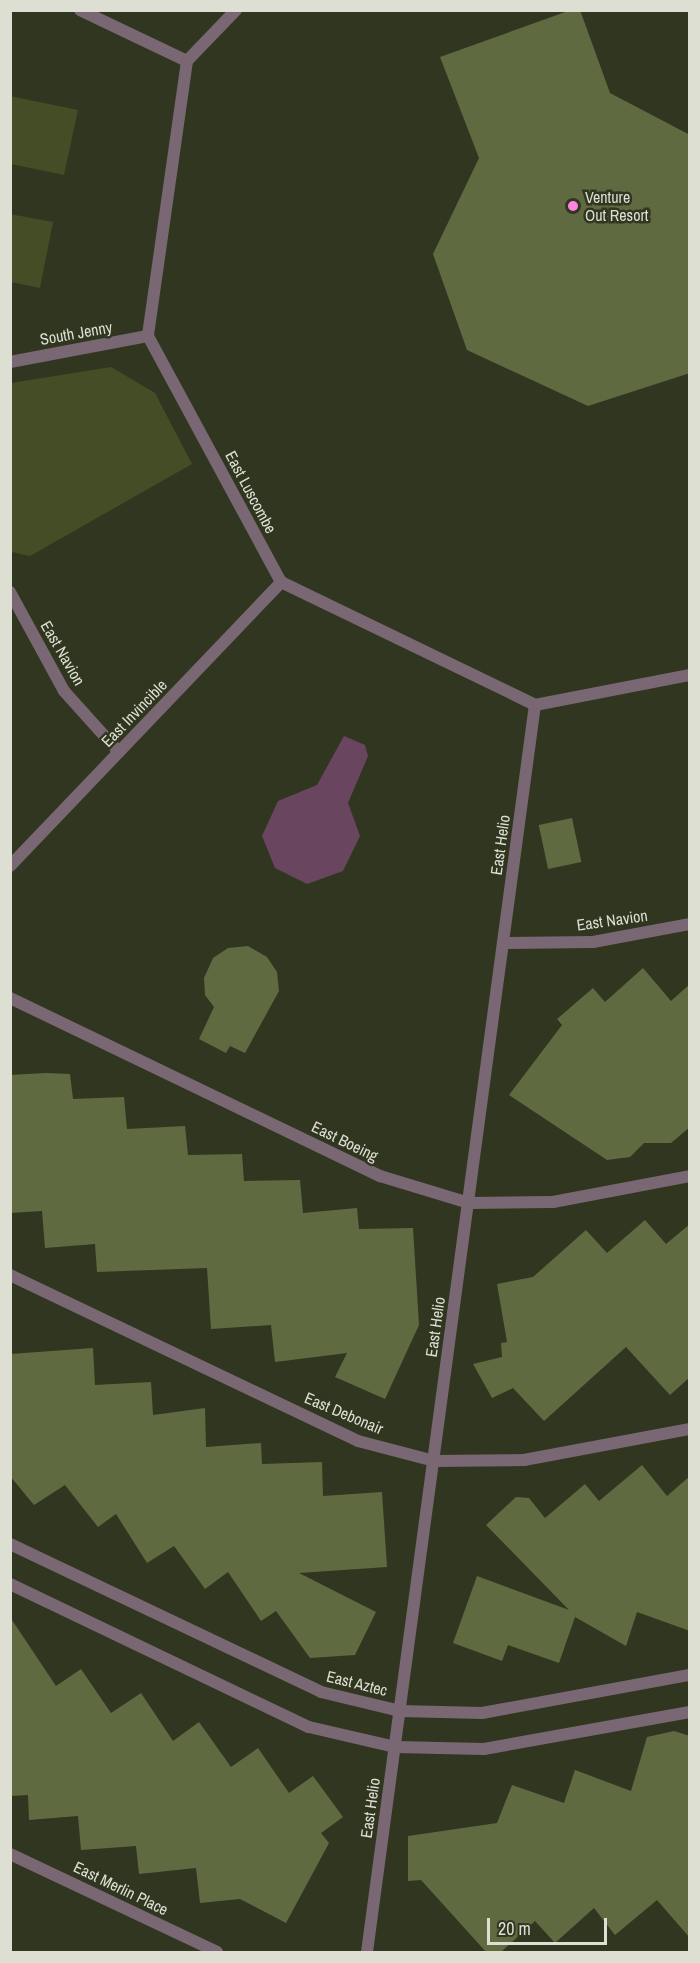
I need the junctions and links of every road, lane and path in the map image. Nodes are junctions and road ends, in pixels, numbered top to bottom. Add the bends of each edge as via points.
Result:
1 (80, 10) edge
2 (236, 10) edge
3 (187, 62) junction
4 (148, 336) junction
5 (10, 362) edge
6 (281, 582) junction
7 (10, 592) edge
8 (690, 675) edge
9 (535, 705) junction
10 (119, 752) junction
11 (10, 866) edge
12 (690, 924) edge
13 (503, 943) junction
14 (10, 999) edge
15 (690, 1176) edge
16 (469, 1203) junction
17 (10, 1275) edge
18 (690, 1429) edge
19 (434, 1461) junction
20 (10, 1544) edge
21 (10, 1584) edge
22 (690, 1675) edge
23 (400, 1711) junction
24 (690, 1712) edge
25 (395, 1747) junction
26 (10, 1854) edge
27 (217, 1953) edge
28 (368, 1953) edge

1 - 3 lane
2 - 3 lane
3 - 4 lane
4 - 5 lane, South Jenny
4 - 6 lane, East Luscombe
6 - 9 lane
6 - 10 lane, East Invincible
7 - 10 lane, East Navion via 64,691
8 - 9 lane
9 - 13 lane, East Helio
10 - 11 lane, East Invincible
12 - 13 lane, East Navion via 593,942
13 - 16 lane, East Helio
14 - 16 lane, East Boeing via 380,1176
15 - 16 lane, East Boeing via 553,1202
16 - 19 lane, East Helio
17 - 19 lane, East Debonair via 358,1441
18 - 19 lane, East Debonair via 524,1460
19 - 23 lane, East Helio
20 - 23 lane, East Aztec via 321,1692
21 - 25 lane via 309,1727
22 - 23 lane, East Aztec via 482,1713
23 - 25 lane, East Helio
24 - 25 lane via 484,1749
25 - 28 lane, East Helio
26 - 27 lane, East Merlin Place

